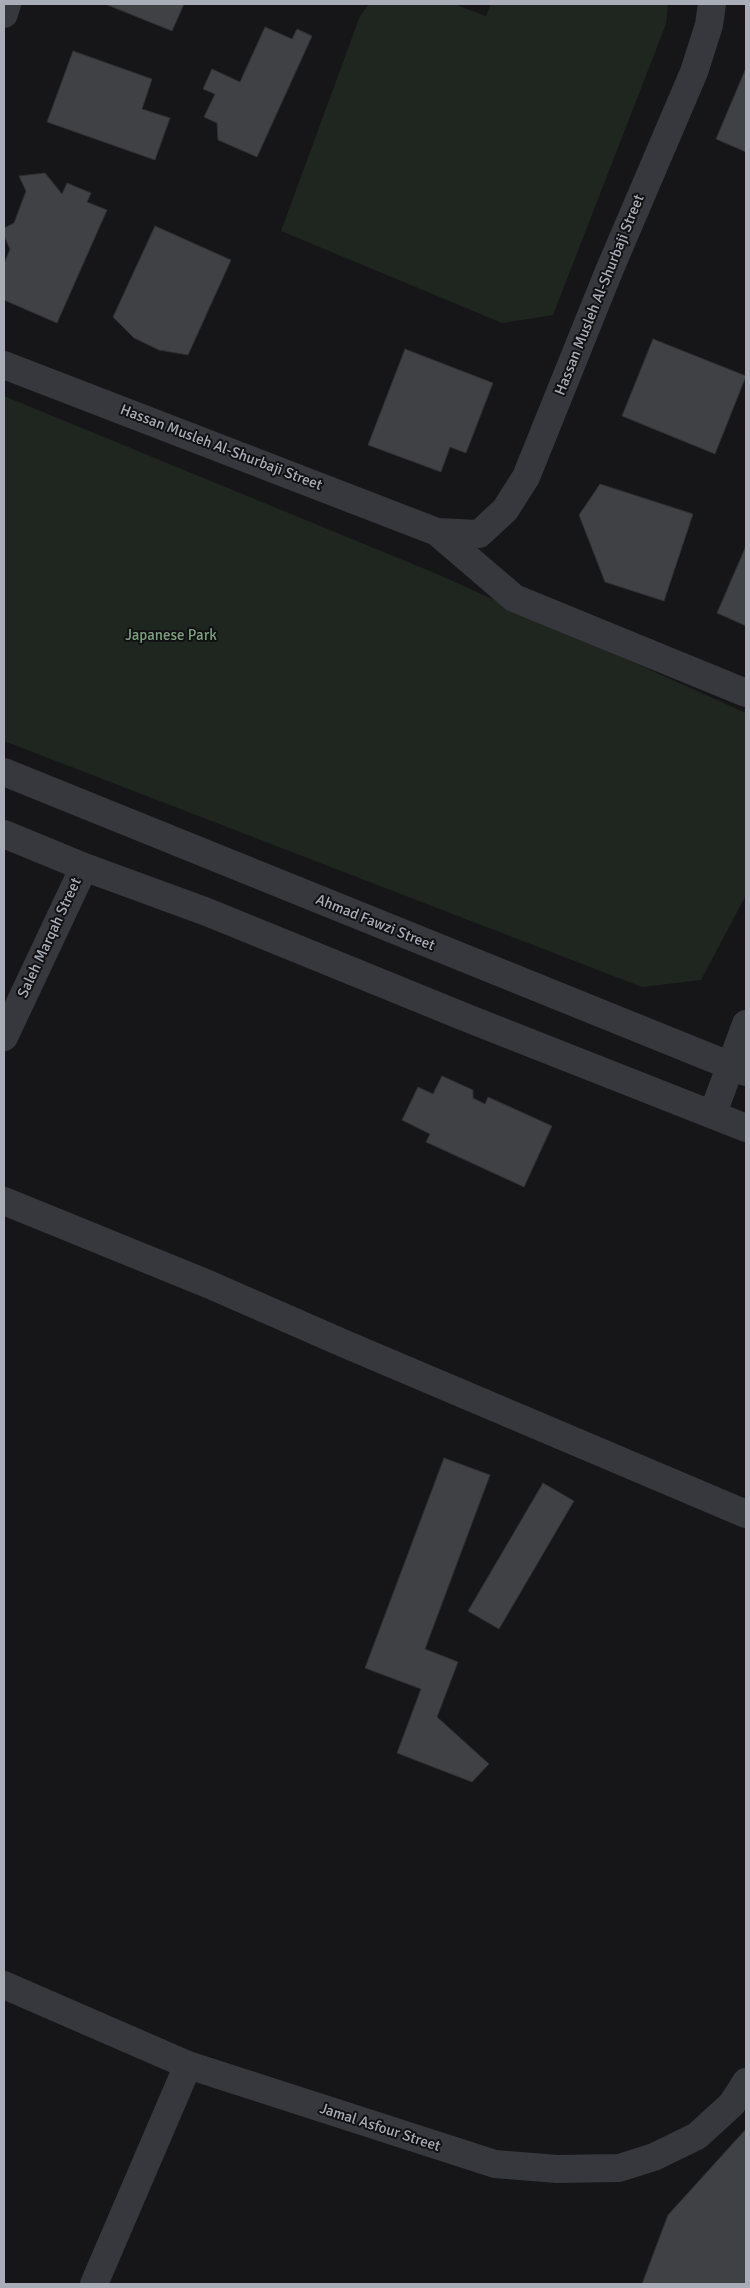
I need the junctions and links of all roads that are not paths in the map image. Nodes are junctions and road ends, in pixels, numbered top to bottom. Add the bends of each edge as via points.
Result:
1 (7, 4) edge
2 (712, 4) edge
3 (4, 14) edge
4 (4, 365) edge
5 (437, 532) junction
6 (746, 693) edge
7 (4, 772) edge
8 (4, 834) edge
9 (84, 867) junction
10 (746, 1024) edge
11 (4, 1037) edge
12 (738, 1068) edge
13 (713, 1113) junction
14 (746, 1128) edge
15 (4, 1201) edge
16 (746, 1514) edge
17 (4, 1985) edge
18 (188, 2065) junction
19 (746, 2082) edge
20 (94, 2284) edge

1 - 3 street
2 - 5 street, Hassan Musleh Al-Shurbaji Street via 709,26 694,72 526,477 505,510 479,534
4 - 5 street, Hassan Musleh Al-Shurbaji Street
5 - 6 street, Hassan Musleh Al-Shurbaji Street via 514,598
7 - 12 street, Ahmad Fawzi Street
8 - 9 street
9 - 11 street, Saleh Marqah Street
9 - 13 street via 207,912 467,1018
10 - 12 street
12 - 13 street
13 - 14 street
15 - 16 street via 208,1284
17 - 18 street, Jamal Asfour Street
18 - 19 street, Jamal Asfour Street via 495,2164 556,2169 619,2168 654,2158 697,2136 732,2104
18 - 20 street

